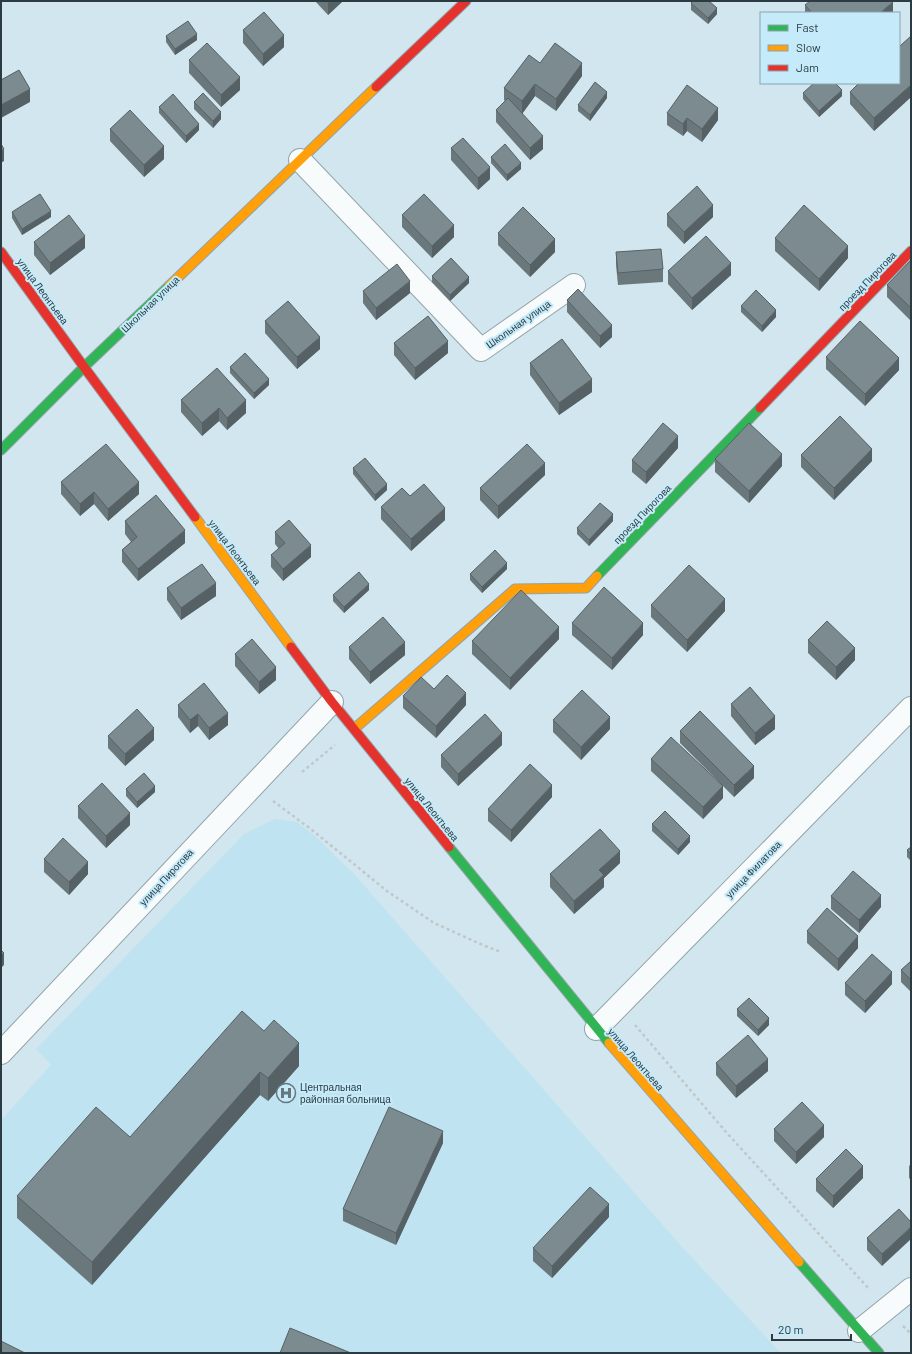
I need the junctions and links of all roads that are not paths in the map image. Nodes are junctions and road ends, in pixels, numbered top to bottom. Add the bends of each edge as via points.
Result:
1 (466, 1) edge
2 (300, 160) junction
3 (911, 251) edge
4 (1, 252) edge
5 (574, 285) dead end
6 (84, 367) junction
7 (1, 450) edge
8 (332, 702) junction
9 (911, 708) edge
10 (354, 729) junction
11 (596, 1030) junction
12 (1, 1053) edge
13 (911, 1288) edge
14 (859, 1331) junction
15 (879, 1353) edge

1 - 2 street, Школьная улица
2 - 5 street, Школьная улица via 481,350
2 - 6 street, Школьная улица
3 - 10 street, проезд Пирогова via 586,588 514,589
4 - 6 street, улица Леонтьева
6 - 7 street, Школьная улица
6 - 8 street, улица Леонтьева
8 - 10 street, улица Леонтьева
8 - 12 street, улица Пирогова
9 - 11 street, улица Филатова
10 - 11 street, улица Леонтьева
11 - 14 street, улица Леонтьева
13 - 14 street
14 - 15 street, улица Леонтьева

